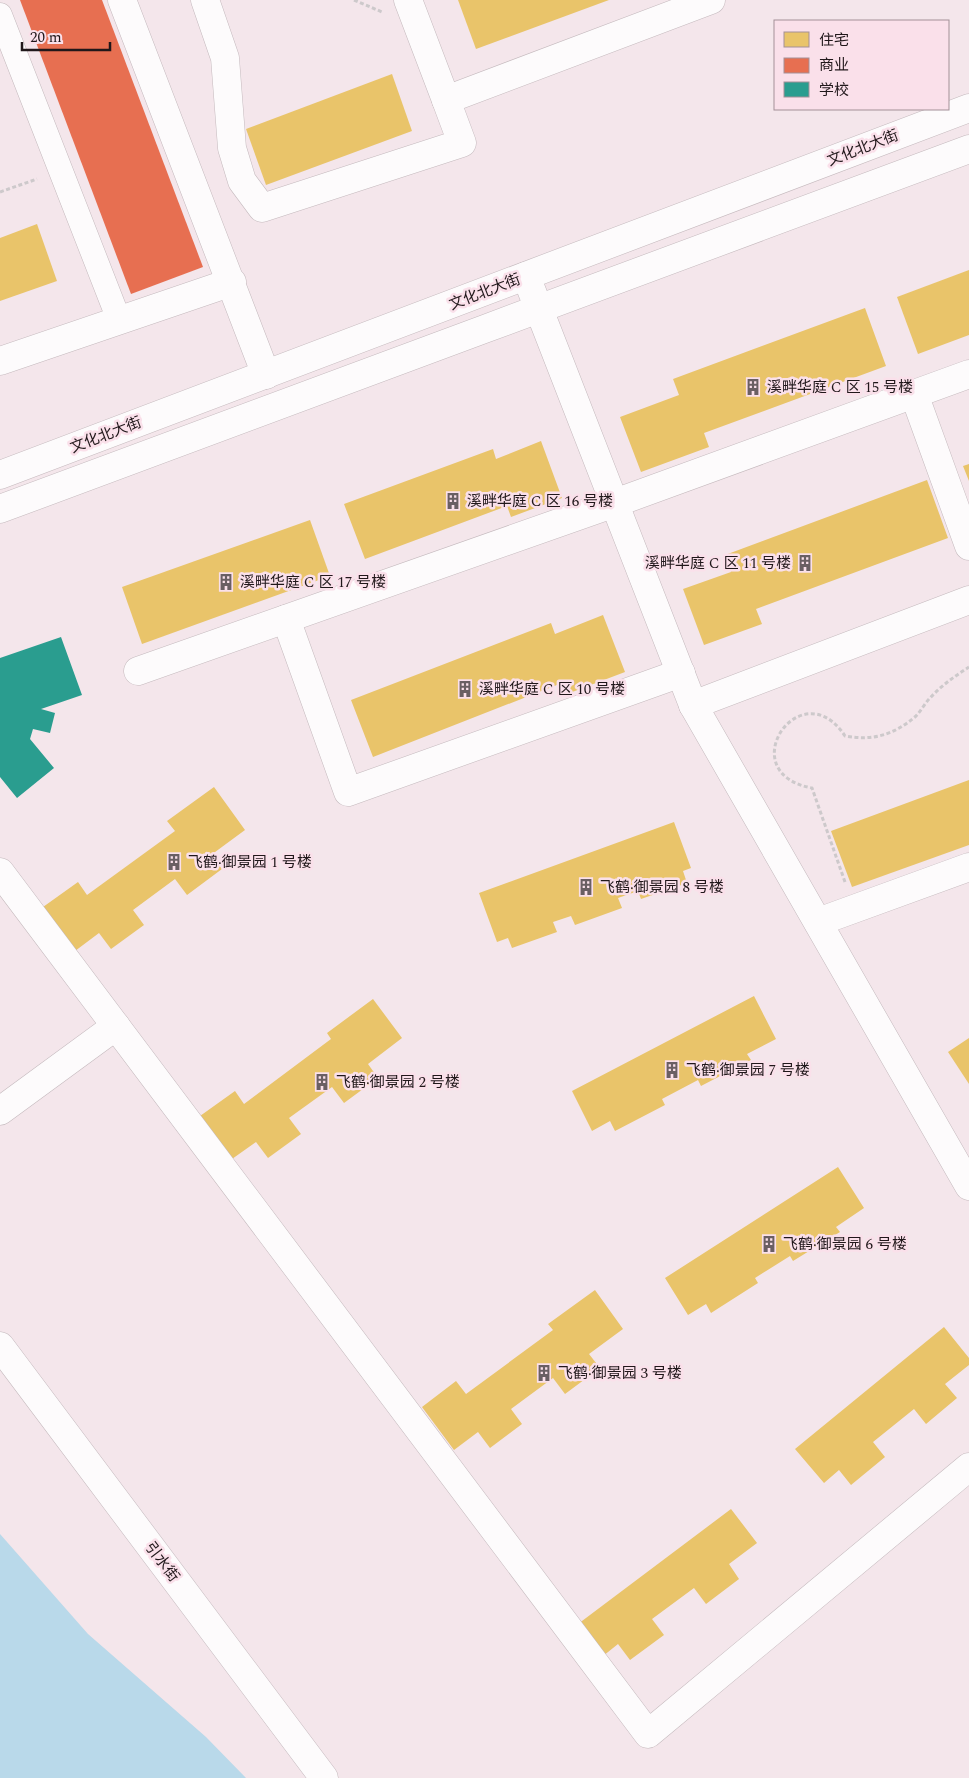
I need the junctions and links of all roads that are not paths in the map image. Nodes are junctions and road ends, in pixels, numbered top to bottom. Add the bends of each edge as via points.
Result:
1 (122, 0) edge
2 (205, 0) edge
3 (408, 0) edge
4 (711, 0) edge
5 (0, 15) edge
6 (446, 100) junction
7 (969, 108) edge
8 (969, 149) edge
9 (526, 276) junction
10 (232, 282) junction
11 (539, 309) junction
12 (119, 320) junction
13 (0, 360) edge
14 (969, 374) edge
15 (266, 375) junction
16 (914, 394) junction
17 (0, 475) edge
18 (615, 503) junction
19 (0, 508) edge
20 (969, 546) edge
21 (969, 600) edge
22 (286, 619) junction
23 (138, 671) dead end
24 (681, 673) junction
25 (693, 705) junction
26 (969, 867) edge
27 (0, 872) edge
28 (818, 922) junction
29 (116, 1026) junction
30 (0, 1111) edge
31 (960, 1150) edge
32 (969, 1186) edge
33 (0, 1346) edge
34 (969, 1467) edge
35 (324, 1778) edge

1 - 10 street
2 - 6 street via 225,58 232,148 242,182 262,208 462,143
3 - 6 street
4 - 6 street
5 - 12 street
7 - 9 street, 文化北大街
8 - 11 street, 文化北大街
9 - 11 street
9 - 15 street, 文化北大街
10 - 12 street
10 - 15 street
11 - 18 street
11 - 19 street, 文化北大街
12 - 13 street
14 - 16 street
15 - 17 street, 文化北大街
16 - 18 street
16 - 20 street
18 - 22 street
18 - 24 street
21 - 25 street
22 - 23 street
22 - 24 street via 348,792
24 - 25 street
25 - 28 street
26 - 28 street
27 - 29 street
28 - 31 street
29 - 30 street
29 - 34 street via 648,1734
31 - 32 street
33 - 35 street, 引水街

